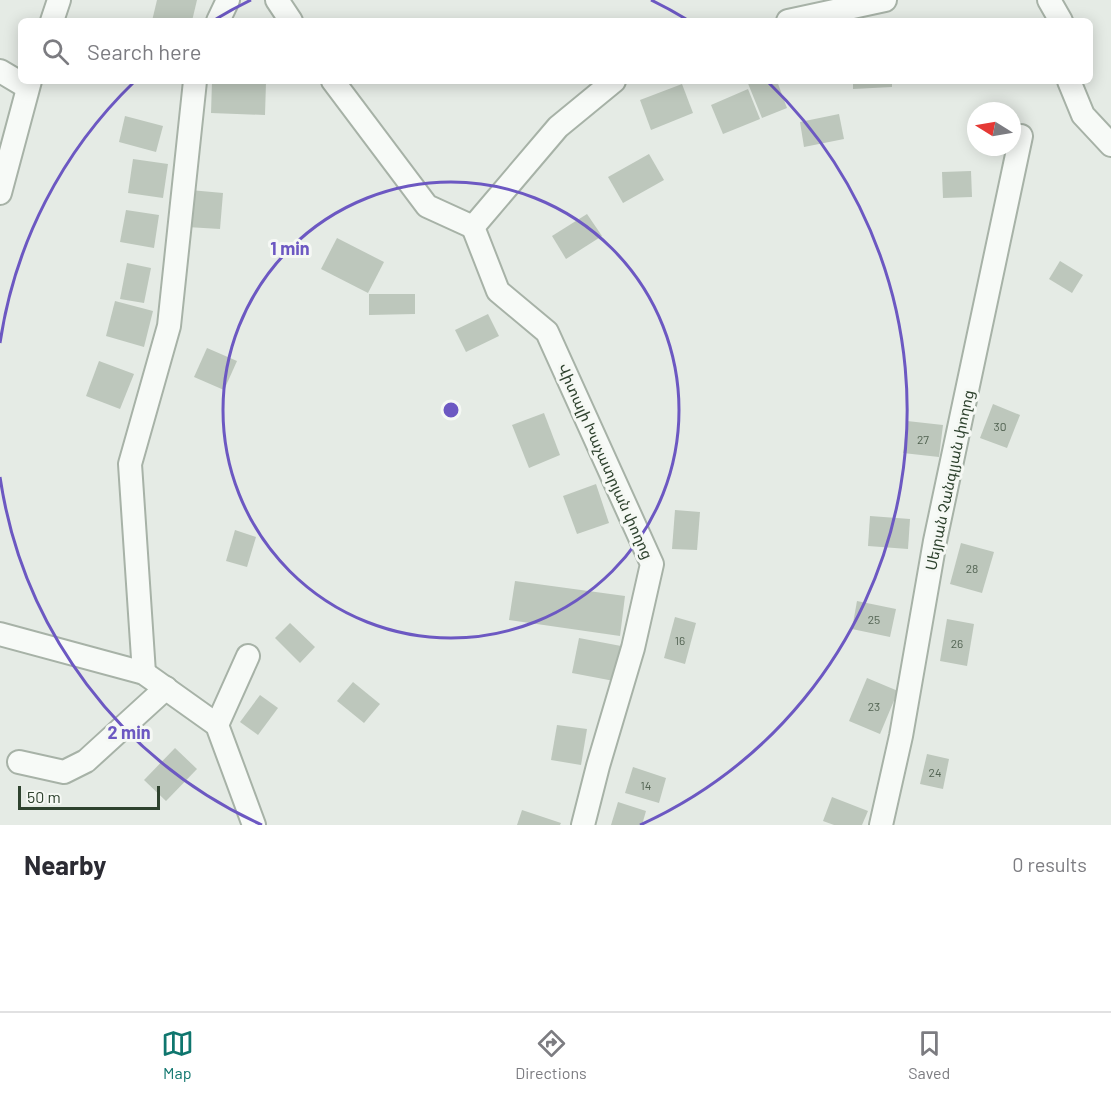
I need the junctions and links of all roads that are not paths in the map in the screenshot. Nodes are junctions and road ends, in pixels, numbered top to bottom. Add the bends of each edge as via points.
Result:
1 (59, 0) edge
2 (228, 0) edge
3 (277, 0) edge
4 (885, 0) edge
5 (1049, 0) edge
6 (53, 18) edge
7 (219, 18) edge
8 (289, 18) edge
9 (802, 18) edge
10 (1059, 18) edge
11 (0, 71) edge
12 (18, 79) edge
13 (28, 84) edge
14 (195, 84) edge
15 (335, 84) edge
16 (610, 84) edge
17 (1070, 84) edge
18 (1111, 145) edge
19 (1017, 156) edge
20 (0, 193) edge
21 (473, 227) junction
22 (0, 634) edge
23 (248, 656) dead end
24 (144, 673) junction
25 (166, 688) junction
26 (217, 725) junction
27 (19, 762) dead end
28 (254, 825) edge
29 (584, 825) edge
30 (881, 825) edge

1 - 6 street
2 - 7 street
3 - 8 street
4 - 9 street
5 - 10 street
11 - 12 street
13 - 20 street
14 - 24 street via 169,326 130,464
15 - 21 street via 427,207
16 - 21 street via 558,127
17 - 18 street via 1083,115
19 - 30 street, Սեյրան Չանգլյան փողոց via 935,541 902,736
21 - 29 street, Վիտալի Խաչատրյան փողոց via 498,291 547,332 652,564
22 - 24 street
23 - 26 street
24 - 25 street
25 - 26 street
25 - 27 street via 86,761 64,772
26 - 28 street

